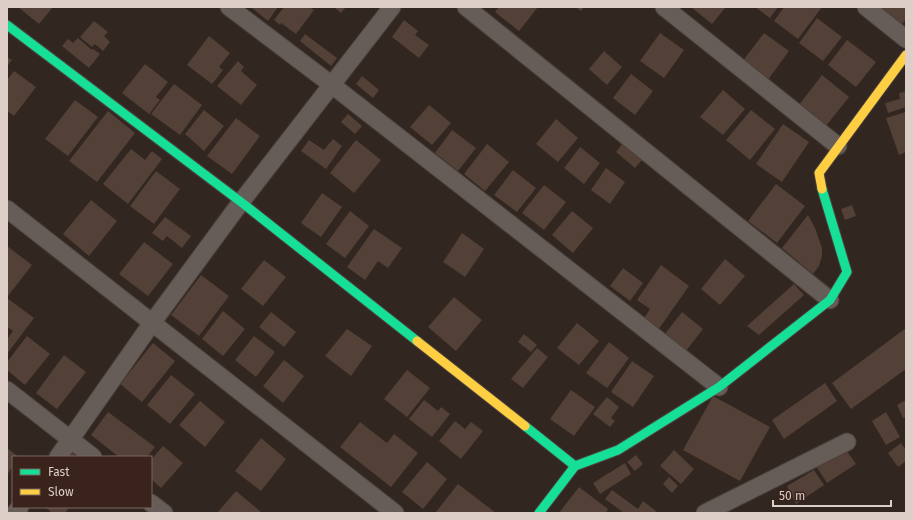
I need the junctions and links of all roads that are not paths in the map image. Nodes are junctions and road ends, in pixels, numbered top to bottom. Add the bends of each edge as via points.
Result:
1 (229, 7) edge
2 (392, 7) edge
3 (466, 7) edge
4 (664, 7) edge
5 (866, 7) edge
6 (7, 25) edge
7 (906, 38) edge
8 (906, 55) edge
9 (332, 85) junction
10 (838, 146) junction
11 (241, 202) junction
12 (7, 209) edge
13 (830, 300) junction
14 (152, 323) junction
15 (719, 387) junction
16 (7, 390) edge
17 (71, 440) junction
18 (847, 442) dead end
19 (59, 456) edge
20 (92, 456) edge
21 (575, 466) junction
22 (152, 504) edge
23 (164, 513) edge
24 (395, 513) edge
25 (539, 513) edge
26 (706, 513) edge

1 - 9 street
2 - 9 street
3 - 13 street
4 - 10 street
5 - 7 street
6 - 11 street
8 - 10 street
9 - 11 street
9 - 15 street
10 - 13 street via 819,173 847,272
11 - 14 street
11 - 21 street
12 - 14 street
13 - 15 street
14 - 17 street
14 - 24 street
15 - 21 street via 618,450
16 - 17 street
17 - 19 street
17 - 20 street
18 - 26 street
21 - 25 street
22 - 23 street

